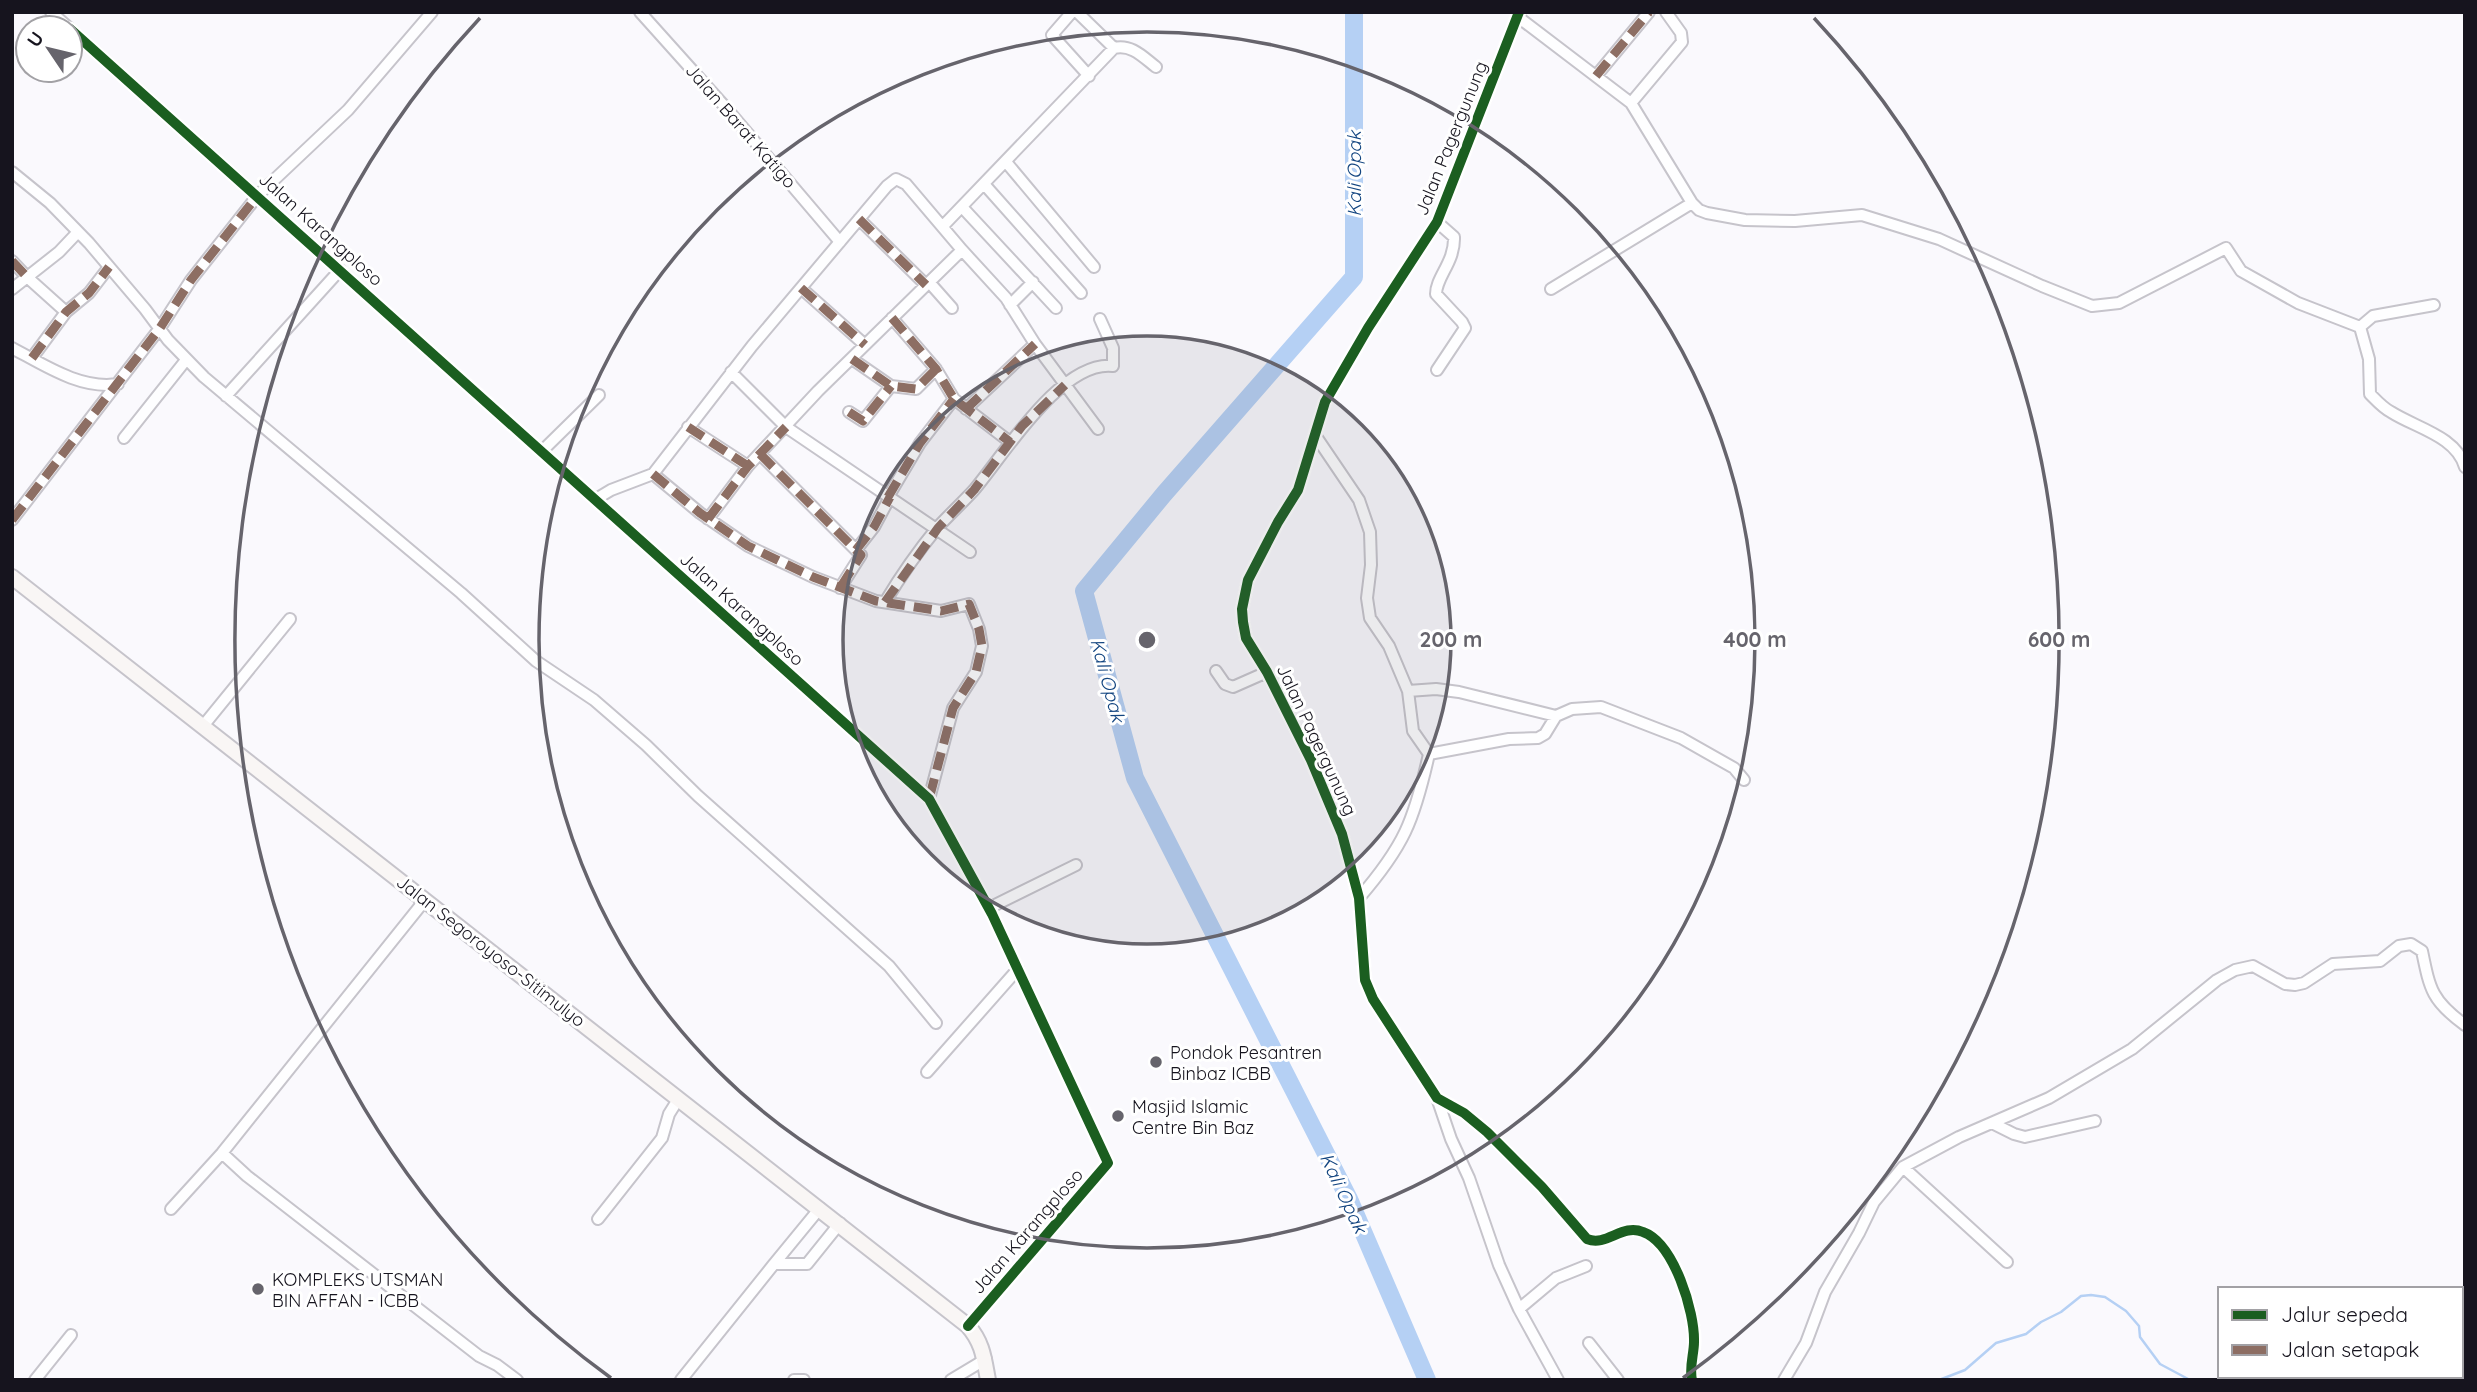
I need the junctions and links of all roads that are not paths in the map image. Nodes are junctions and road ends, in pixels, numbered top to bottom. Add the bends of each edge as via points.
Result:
1 (432, 12) edge
2 (640, 12) edge
3 (1075, 12) edge
4 (1649, 12) edge
5 (1666, 12) edge
6 (1519, 15) edge
7 (84, 40) edge
8 (1114, 48) junction
9 (1156, 67) dead end
10 (1090, 76) junction
11 (1596, 76) junction
12 (1631, 103) junction
13 (1006, 162) junction
14 (12, 172) edge
15 (984, 184) junction
16 (258, 195) junction
17 (1692, 203) junction
18 (962, 207) junction
19 (859, 219) junction
20 (1437, 222) junction
21 (943, 226) junction
22 (77, 233) junction
23 (840, 242) junction
24 (962, 250) junction
25 (12, 261) edge
26 (109, 267) junction
27 (1094, 267) dead end
28 (340, 270) junction
29 (27, 277) junction
30 (1033, 282) junction
31 (928, 284) junction
32 (801, 288) junction
33 (12, 289) edge
34 (1551, 289) dead end
35 (1082, 293) dead end
36 (1010, 305) junction
37 (2434, 305) dead end
38 (952, 308) dead end
39 (1056, 308) dead end
40 (66, 312) junction
41 (892, 318) junction
42 (1100, 319) dead end
43 (2360, 327) junction
44 (160, 328) junction
45 (1035, 344) junction
46 (865, 345) junction
47 (12, 348) edge
48 (32, 358) junction
49 (852, 359) junction
50 (186, 360) junction
51 (936, 369) junction
52 (1437, 370) dead end
53 (731, 372) junction
54 (118, 384) junction
55 (1065, 384) junction
56 (891, 386) junction
57 (599, 395) dead end
58 (226, 396) junction
59 (954, 399) junction
60 (966, 409) junction
61 (849, 412) dead end
62 (688, 427) junction
63 (786, 427) junction
64 (1098, 429) dead end
65 (1315, 435) junction
66 (124, 438) dead end
67 (1010, 442) junction
68 (542, 452) junction
69 (760, 454) junction
70 (748, 466) junction
71 (2465, 467) edge
72 (653, 474) junction
73 (889, 497) junction
74 (596, 499) junction
75 (708, 519) junction
76 (12, 520) edge
77 (938, 528) junction
78 (856, 550) junction
79 (970, 551) dead end
80 (12, 577) edge
81 (840, 588) junction
82 (885, 602) junction
83 (290, 619) dead end
84 (1216, 671) dead end
85 (1267, 672) junction
86 (1408, 691) junction
87 (1556, 716) junction
88 (202, 726) junction
89 (1429, 754) junction
90 (1744, 780) dead end
91 (929, 799) junction
92 (1076, 865) dead end
93 (1359, 898) junction
94 (425, 900) junction
95 (989, 908) junction
96 (1018, 969) junction
97 (936, 1023) dead end
98 (2465, 1025) edge
99 (927, 1072) dead end
100 (679, 1098) junction
101 (1437, 1098) junction
102 (2095, 1121) dead end
103 (1992, 1123) junction
104 (222, 1153) junction
105 (1903, 1167) junction
106 (820, 1208) junction
107 (171, 1209) dead end
108 (598, 1219) dead end
109 (839, 1223) junction
110 (2007, 1262) dead end
111 (774, 1264) junction
112 (1586, 1266) dead end
113 (1519, 1309) junction
114 (968, 1326) junction
115 (71, 1335) dead end
116 (1589, 1343) dead end
117 (986, 1359) junction
118 (1688, 1378) edge
119 (35, 1380) edge
120 (517, 1380) edge
121 (681, 1380) edge
122 (794, 1380) edge
123 (804, 1380) edge
124 (951, 1380) edge
125 (988, 1380) edge
126 (1558, 1380) edge
127 (1618, 1380) edge
128 (1784, 1380) edge

1 - 16 street via 348,110
2 - 23 street, Jalan Barat Katigo
3 - 8 street
3 - 10 street via 1052,35
4 - 11 street
5 - 12 street via 1682,42
6 - 11 street
6 - 20 street, Jalan Pagergunung
7 - 16 street, Jalan Karangploso
8 - 9 street via 1131,48
8 - 10 street
10 - 13 street
11 - 12 street
12 - 17 street
13 - 15 street
13 - 27 street
14 - 22 street
15 - 18 street
15 - 35 street
16 - 28 street, Jalan Karangploso
16 - 44 street via 191,280
17 - 34 street
17 - 43 street via 1707,213 1745,220 1862,215 1939,239 2092,306 2119,303 2226,248 2241,271 2298,303
18 - 21 street
18 - 30 street
19 - 21 street via 896,179 906,184
19 - 23 street
19 - 31 street
20 - 52 street via 1454,237 1454,248 1436,294 1465,328
20 - 65 street, Jalan Pagergunung via 1325,402
21 - 24 street
22 - 26 street
22 - 29 street
23 - 32 street
24 - 31 street
24 - 36 street
25 - 29 street
26 - 40 street via 89,293
26 - 44 street
28 - 58 street
28 - 68 street, Jalan Karangploso
29 - 33 street
29 - 40 street
30 - 36 street
30 - 39 street
31 - 38 street
31 - 41 street
32 - 46 street
32 - 53 street
36 - 45 street
37 - 43 street via 2373,316
40 - 48 street
41 - 46 street
41 - 51 street
42 - 55 street via 1113,348 1113,366 1098,367
43 - 71 street via 2370,359 2370,394 2389,411 2451,444
44 - 50 street
44 - 54 street
45 - 55 street
45 - 60 street
46 - 49 street
47 - 48 street
48 - 54 street via 83,382
49 - 56 street
49 - 63 street
50 - 58 street
50 - 66 street
51 - 56 street via 916,388
51 - 59 street
53 - 62 street
53 - 63 street
54 - 76 street
55 - 64 street
55 - 67 street
56 - 61 street via 863,421
57 - 68 street
58 - 97 street via 536,660 594,700 646,745 889,966
59 - 60 street
59 - 73 street via 920,443
60 - 67 street
62 - 70 street
62 - 72 street
63 - 69 street
63 - 73 street
65 - 85 street, Jalan Pagergunung via 1298,490 1248,580 1242,609 1246,638
65 - 86 street via 1359,500 1367,522 1370,618 1389,646
67 - 77 street
68 - 74 street, Jalan Karangploso
69 - 70 street
69 - 78 street
70 - 75 street
72 - 74 street
72 - 75 street
73 - 77 street
73 - 78 street
74 - 91 street, Jalan Karangploso
75 - 81 street via 748,546
77 - 79 street
77 - 82 street
78 - 81 street via 861,555
80 - 88 main road, Jalan Segoroyoso-Sitimulyo
81 - 82 street
82 - 91 street via 941,611 969,604 979,629 982,646 975,672 953,708
83 - 88 street
84 - 85 street via 1233,687
85 - 93 street, Jalan Pagergunung via 1342,834
86 - 87 street via 1459,692
86 - 89 street via 1413,731
87 - 89 street via 1538,738
87 - 90 street via 1572,709 1601,707 1681,738 1734,768
88 - 94 main road, Jalan Segoroyoso-Sitimulyo
89 - 93 street via 1414,814 1400,846
91 - 95 street, Jalan Karangploso
92 - 95 street
93 - 101 street, Jalan Pagergunung via 1368,990
94 - 100 main road, Jalan Segoroyoso-Sitimulyo
94 - 104 street
95 - 96 street, Jalan Karangploso
96 - 99 street
96 - 114 street, Jalan Karangploso via 1108,1163
98 - 103 street via 2434,997 2422,951 2411,944 2399,946 2380,961 2333,964 2295,985 2253,966 2217,980 2132,1049 2049,1098
100 - 106 main road, Jalan Segoroyoso-Sitimulyo
100 - 108 street via 662,1138
101 - 113 street
101 - 118 street, Jalan Pagergunung via 1487,1132 1587,1239 1602,1241 1630,1229 1657,1241 1692,1310 1694,1342
102 - 103 street via 2025,1137
103 - 105 street
104 - 107 street
104 - 120 street via 479,1356
105 - 110 street
105 - 128 street via 1874,1202
106 - 109 main road, Jalan Segoroyoso-Sitimulyo
106 - 111 street
109 - 111 street via 807,1264
109 - 114 main road, Jalan Segoroyoso-Sitimulyo
111 - 121 street
112 - 113 street via 1556,1278
113 - 126 street
114 - 117 main road
115 - 119 street
116 - 127 street
117 - 124 street
117 - 125 main road
122 - 123 street

